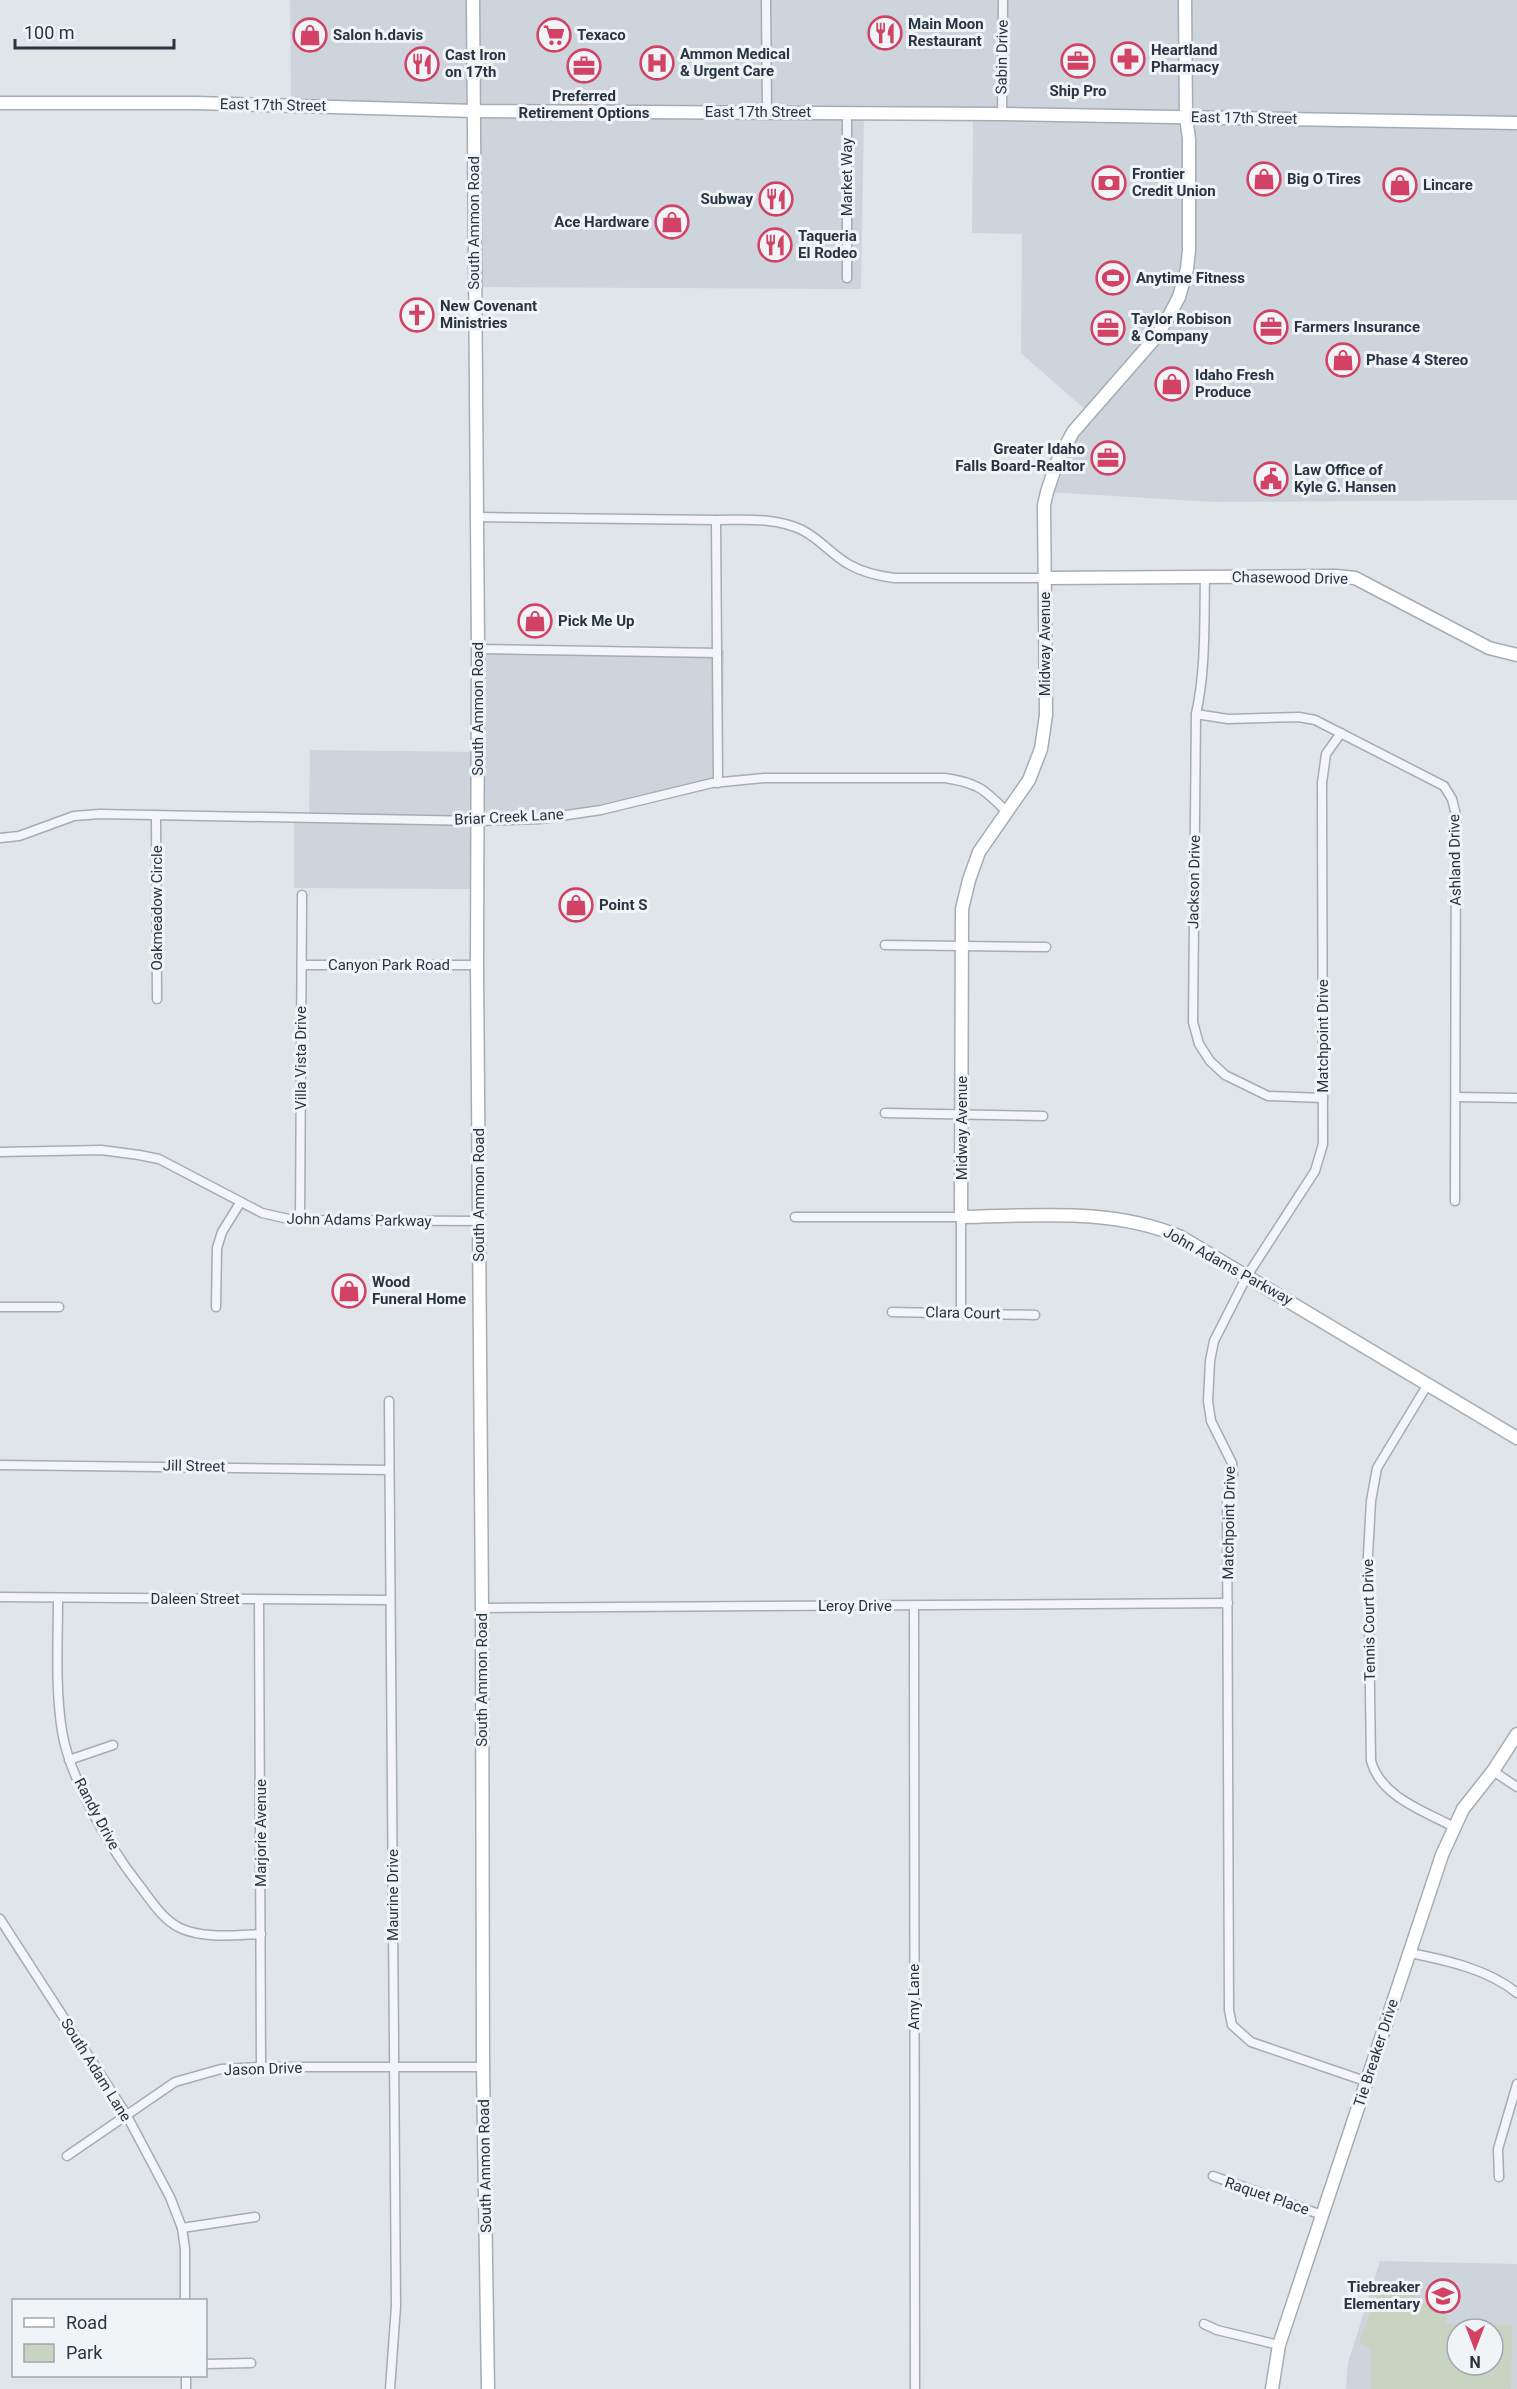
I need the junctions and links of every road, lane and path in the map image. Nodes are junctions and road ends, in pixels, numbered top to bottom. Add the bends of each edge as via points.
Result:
1 (473, 0) edge
2 (766, 0) edge
3 (1003, 0) edge
4 (1185, 0) edge
5 (0, 103) edge
6 (474, 111) junction
7 (767, 112) junction
8 (848, 113) junction
9 (1002, 114) junction
10 (1186, 117) junction
11 (1517, 123) edge
12 (848, 278) dead end
13 (476, 517) junction
14 (716, 520) junction
15 (1205, 577) junction
16 (1045, 578) junction
17 (478, 649) junction
18 (717, 653) junction
19 (1517, 655) edge
20 (1196, 714) junction
21 (1341, 733) junction
22 (718, 783) junction
23 (1007, 812) junction
24 (156, 816) junction
25 (478, 821) junction
26 (0, 838) edge
27 (302, 896) dead end
28 (885, 945) dead end
29 (962, 946) junction
30 (1046, 948) dead end
31 (302, 965) junction
32 (477, 965) junction
33 (157, 999) dead end
34 (1456, 1097) junction
35 (1323, 1098) junction
36 (1517, 1098) edge
37 (885, 1113) dead end
38 (962, 1115) junction
39 (1043, 1116) dead end
40 (0, 1152) edge
41 (1455, 1201) dead end
42 (240, 1203) junction
43 (795, 1217) dead end
44 (961, 1217) junction
45 (300, 1220) junction
46 (480, 1221) junction
47 (1247, 1276) junction
48 (0, 1307) edge
49 (59, 1307) dead end
50 (216, 1307) dead end
51 (892, 1312) dead end
52 (961, 1312) junction
53 (1035, 1315) dead end
54 (1428, 1384) junction
55 (389, 1401) dead end
56 (1517, 1438) edge
57 (0, 1465) edge
58 (389, 1470) junction
59 (0, 1597) edge
60 (58, 1598) junction
61 (259, 1600) junction
62 (390, 1600) junction
63 (1228, 1604) junction
64 (914, 1606) junction
65 (482, 1608) junction
66 (1517, 1734) edge
67 (113, 1745) dead end
68 (69, 1760) junction
69 (1493, 1771) junction
70 (1517, 1787) edge
71 (1454, 1827) junction
72 (0, 1919) edge
73 (261, 1934) junction
74 (1410, 1953) junction
75 (1517, 1992) edge
76 (261, 2067) junction
77 (483, 2067) junction
78 (392, 2069) junction
79 (1365, 2080) junction
80 (1517, 2084) edge
81 (126, 2114) junction
82 (68, 2156) dead end
83 (1213, 2176) dead end
84 (1499, 2177) dead end
85 (1322, 2215) junction
86 (255, 2217) dead end
87 (182, 2228) junction
88 (185, 2299) edge
89 (1204, 2324) dead end
90 (1279, 2345) junction
91 (251, 2363) dead end
92 (207, 2364) edge
93 (390, 2389) edge
94 (488, 2389) edge
95 (915, 2389) edge
96 (1272, 2389) edge

1 - 6 main road, South Ammon Road
2 - 7 street
3 - 9 street, Sabin Drive
4 - 10 main road, Midway Avenue
5 - 6 main road, East 17th Street via 208,103
6 - 7 main road, East 17th Street
6 - 13 main road, South Ammon Road
7 - 8 main road, East 17th Street
8 - 9 main road, East 17th Street
8 - 12 street, Market Way
9 - 10 main road, East 17th Street
10 - 11 main road, East 17th Street
10 - 16 main road, Midway Avenue via 1189,250 1179,297 1156,337 1073,432 1057,462 1044,505
13 - 14 street
13 - 17 main road, South Ammon Road
14 - 16 street via 788,524 804,531 849,565 870,574 894,578
14 - 18 street
15 - 16 main road, Chasewood Drive
15 - 19 main road, Chasewood Drive via 1355,579 1489,648
15 - 20 street, Jackson Drive via 1204,663
16 - 23 main road, Midway Avenue via 1046,715 1041,748 1029,780
17 - 18 street
17 - 25 main road, South Ammon Road
18 - 22 street
20 - 21 street, Ashland Drive via 1228,718 1299,717 1316,720
20 - 35 street, Jackson Drive via 1193,1022 1198,1044 1225,1075 1268,1096
21 - 34 street, Ashland Drive via 1444,786 1452,799 1456,815
21 - 35 street, Matchpoint Drive via 1326,754 1322,783
22 - 23 street, Briar Creek Lane via 764,778 945,778 970,782 985,790
22 - 25 street, Briar Creek Lane via 591,811 540,819
23 - 29 main road, Midway Avenue via 979,852 969,880 962,909
24 - 25 street, Briar Creek Lane
24 - 26 street, Briar Creek Lane via 74,816 19,836
24 - 33 street, Oakmeadow Circle
25 - 32 main road, South Ammon Road
27 - 31 street, Villa Vista Drive
28 - 29 street
29 - 30 street
29 - 38 main road, Midway Avenue
31 - 32 street, Canyon Park Road
31 - 45 street, Villa Vista Drive
32 - 46 main road, South Ammon Road
34 - 36 street
34 - 41 street, Ashland Drive
35 - 47 street, Matchpoint Drive via 1323,1144 1315,1171
37 - 38 street
38 - 39 street
38 - 44 main road, Midway Avenue
40 - 42 street, John Adams Parkway via 100,1150 159,1159
42 - 45 street, John Adams Parkway via 269,1215
42 - 50 street via 217,1248
43 - 44 street, John Adams Parkway
44 - 47 main road, John Adams Parkway via 1119,1218 1182,1238
44 - 52 street, Midway Avenue
45 - 46 street, John Adams Parkway
46 - 65 main road, South Ammon Road
47 - 54 main road, John Adams Parkway
47 - 63 street, Matchpoint Drive via 1214,1341 1208,1381 1211,1421 1232,1463 1227,1500
48 - 49 street
51 - 52 street, Clara Court
52 - 53 street, Clara Court
54 - 56 main road, John Adams Parkway
54 - 71 street, Tennis Court Drive via 1377,1468 1371,1501 1371,1761 1375,1774 1391,1792
55 - 58 street, Maurine Drive
57 - 58 street, Jill Street
58 - 62 street, Maurine Drive
59 - 60 street, Daleen Street
60 - 61 street, Daleen Street
60 - 68 street, Randy Drive via 58,1691
61 - 62 street, Daleen Street
61 - 73 street, Marjorie Avenue
62 - 78 street, Maurine Drive
63 - 64 street, Leroy Drive
63 - 79 street, Matchpoint Drive via 1228,2010 1232,2025 1251,2042
64 - 65 street, Leroy Drive
64 - 95 street, Amy Lane
65 - 77 main road, South Ammon Road
66 - 69 main road, Tie Breaker Drive
67 - 68 street
68 - 73 street, Randy Drive via 88,1803 130,1873 164,1916 177,1927 194,1933
69 - 70 street
69 - 71 main road, Tie Breaker Drive
71 - 74 main road, Tie Breaker Drive
72 - 81 street, South Adam Lane
73 - 76 street, Marjorie Avenue
74 - 75 street via 1493,1977
74 - 79 main road, Tie Breaker Drive
76 - 78 street, Jason Drive
76 - 81 street, Jason Drive via 221,2069 176,2082
77 - 78 street, Jason Drive
77 - 94 main road, South Ammon Road
78 - 93 street, Maurine Drive via 396,2306
79 - 85 main road, Tie Breaker Drive
80 - 84 street via 1498,2149
81 - 82 street, Jason Drive
81 - 87 street, South Adam Lane
83 - 85 street, Raquet Place
85 - 90 main road, Tie Breaker Drive
86 - 87 street
87 - 88 street, South Adam Lane
89 - 90 street
90 - 96 main road, Tie Breaker Drive
91 - 92 street

